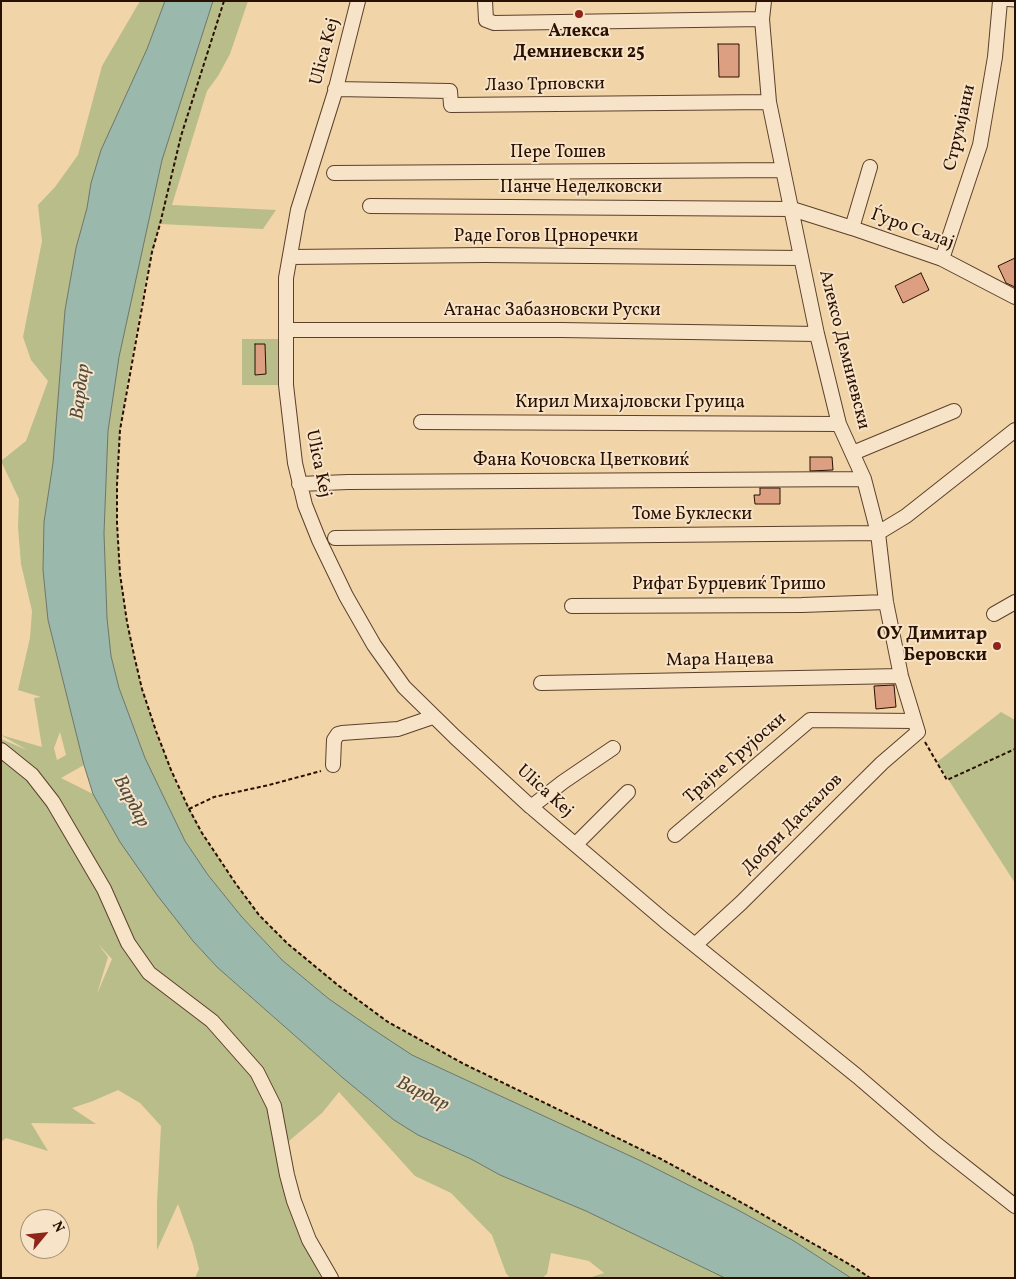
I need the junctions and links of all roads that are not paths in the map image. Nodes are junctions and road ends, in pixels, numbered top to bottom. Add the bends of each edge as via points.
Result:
1 (358, 1) edge
2 (484, 1) edge
3 (764, 1) edge
4 (1000, 2) edge
5 (1015, 3) edge
6 (762, 18) junction
7 (335, 89) junction
8 (769, 102) junction
9 (870, 167) dead end
10 (783, 170) junction
11 (334, 173) dead end
12 (370, 206) dead end
13 (792, 210) junction
14 (852, 228) junction
15 (290, 257) junction
16 (801, 258) junction
17 (942, 259) junction
18 (1015, 297) edge
19 (286, 330) junction
20 (816, 334) junction
21 (954, 411) dead end
22 (422, 422) dead end
23 (839, 424) junction
24 (1015, 430) edge
25 (852, 453) junction
26 (864, 479) junction
27 (299, 484) junction
28 (878, 533) junction
29 (335, 538) dead end
30 (886, 602) junction
31 (1015, 602) edge
32 (572, 606) dead end
33 (994, 614) dead end
34 (900, 676) junction
35 (541, 682) dead end
36 (433, 717) junction
37 (916, 726) junction
38 (612, 748) dead end
39 (1, 750) edge
40 (328, 768) road end
41 (628, 792) dead end
42 (531, 807) junction
43 (676, 835) dead end
44 (576, 844) junction
45 (695, 946) junction
46 (1015, 1206) edge
47 (332, 1278) edge

1 - 7 street, Ulica Kej
2 - 6 street via 486,20 494,23
3 - 6 street, Алексо Демниевски
4 - 5 lane
4 - 17 street, Струмјани via 995,57 980,145
6 - 8 street, Алексо Демниевски
7 - 8 street, Лазо Трповски via 450,90 451,105
7 - 15 street, Ulica Kej via 298,210
8 - 10 street, Алексо Демниевски
9 - 14 street
10 - 11 street, Пере Тошев
10 - 13 street, Алексо Демниевски
12 - 13 street, Панче Неделковски
13 - 14 street, Ѓуро Салај
13 - 16 street, Алексо Демниевски
14 - 17 street, Ѓуро Салај
15 - 16 street, Раде Гогов Црноречки
15 - 19 street, Ulica Kej via 286,278
16 - 20 street, Алексо Демниевски
17 - 18 street, Ѓуро Салај
19 - 20 street, Атанас Забазновски Руски
19 - 27 street, Ulica Kej via 286,385
20 - 23 street, Алексо Демниевски
21 - 25 street
22 - 23 street, Кирил Михајловски Груица
23 - 25 street, Алексо Демниевски
24 - 28 street via 906,516
25 - 26 street, Алексо Демниевски
26 - 27 street, Фана Кочовска Цветковиќ
26 - 28 street, Алексо Демниевски
27 - 36 street, Ulica Kej via 333,570 374,645 404,687
28 - 29 street, Томе Буклески
28 - 30 street, Алексо Демниевски
30 - 32 street, Рифат Бурџевиќ Тришо
30 - 34 street, Алексо Демниевски
31 - 33 street
34 - 35 street, Мара Нацева
34 - 37 street, Алексо Демниевски
36 - 40 street via 398,729 338,734
36 - 42 street, Ulica Kej
37 - 43 street, Трајче Грујоски via 810,720
37 - 45 street, Добри Даскалов
38 - 42 street
39 - 47 street via 32,775 53,802 104,888 128,943 149,973 212,1021 257,1072 274,1106 294,1201 309,1240
41 - 44 street
42 - 44 street, Ulica Kej
44 - 45 street, Ulica Kej
45 - 46 street, Ulica Kej

